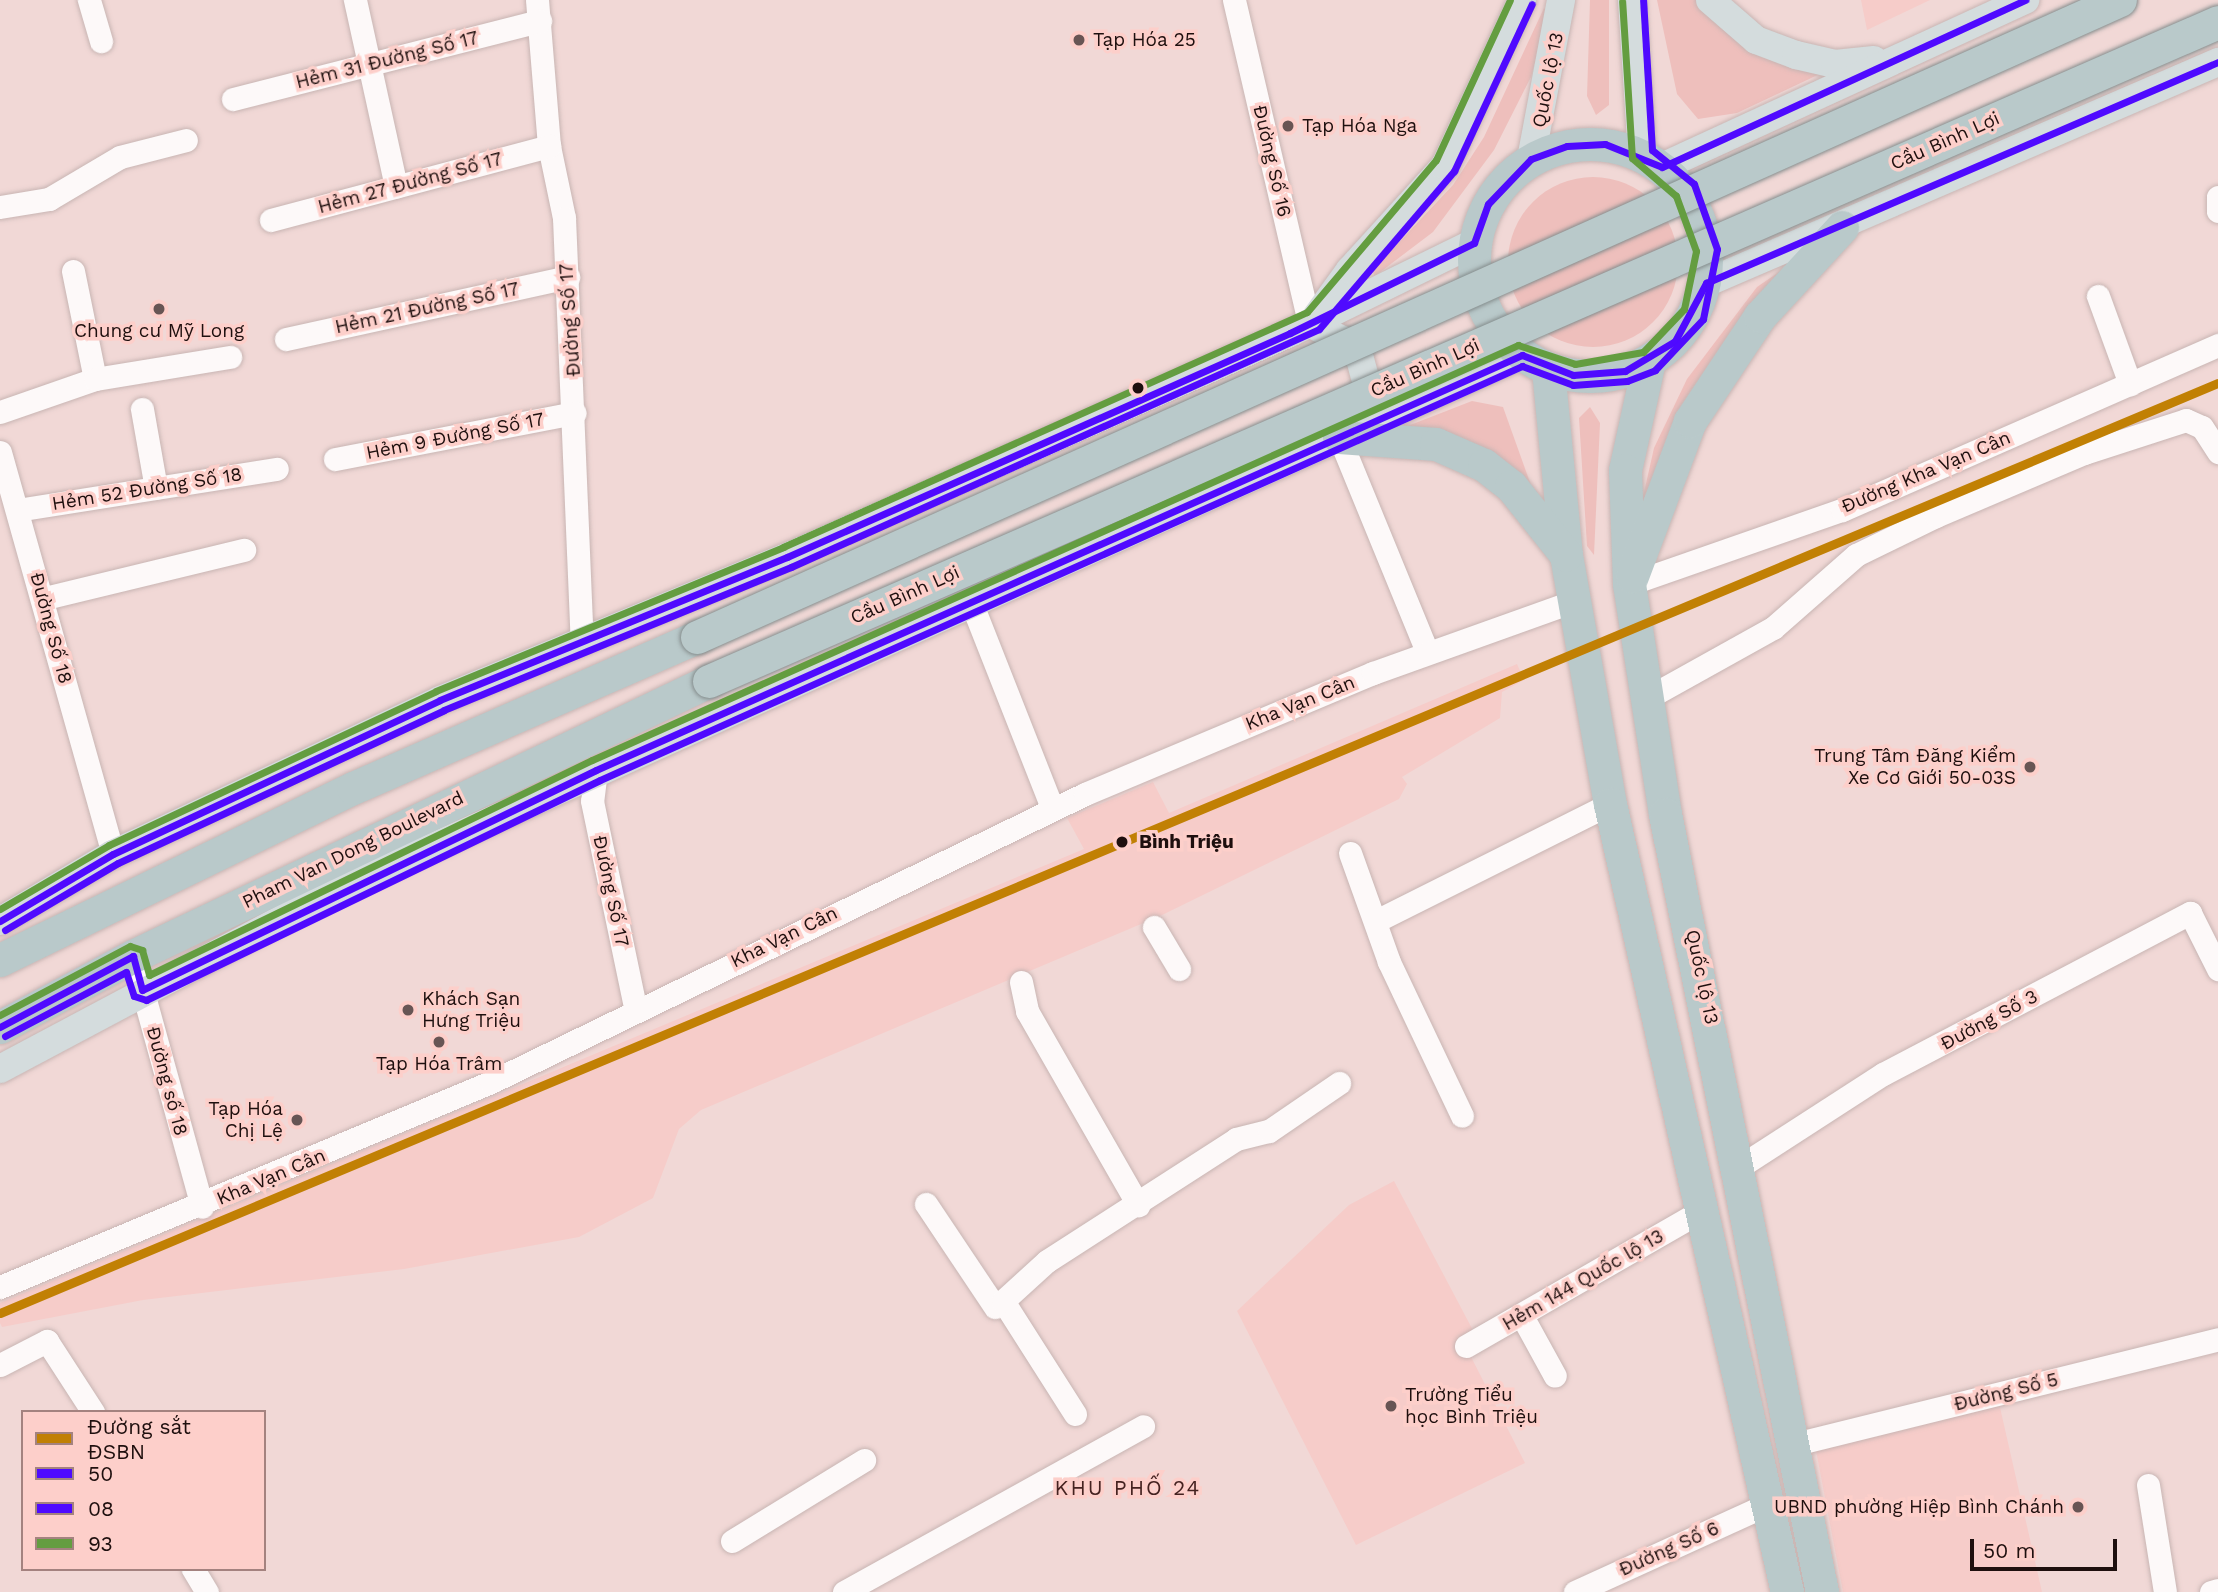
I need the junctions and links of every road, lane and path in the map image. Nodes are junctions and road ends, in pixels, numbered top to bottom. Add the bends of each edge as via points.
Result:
1 (89, 0) edge
2 (355, 0) edge
3 (1234, 0) edge
4 (1522, 0) edge
5 (1561, 0) edge
6 (1632, 0) edge
7 (1710, 0) edge
8 (2025, 0) edge
9 (2120, 0) edge
10 (538, 10) edge
11 (2218, 22) edge
12 (101, 41) dead end
13 (1898, 58) junction
14 (2218, 62) edge
15 (373, 64) junction
16 (233, 99) dead end
17 (186, 139) dead end
18 (549, 146) junction
19 (1531, 159) junction
20 (1652, 161) junction
21 (396, 187) junction
22 (2218, 197) edge
23 (0, 207) edge
24 (2218, 211) edge
25 (271, 220) dead end
26 (1842, 227) junction
27 (1474, 243) junction
28 (73, 271) dead end
29 (568, 277) junction
30 (1706, 283) junction
31 (2098, 296) dead end
32 (1312, 321) junction
33 (286, 339) dead end
34 (2218, 345) edge
35 (229, 357) dead end
36 (1649, 361) junction
37 (1535, 362) junction
38 (95, 380) junction
39 (2130, 384) junction
40 (142, 409) dead end
41 (0, 412) edge
42 (575, 413) junction
43 (1339, 437) junction
44 (0, 452) edge
45 (2218, 452) edge
46 (335, 459) dead end
47 (277, 468) dead end
48 (156, 488) junction
49 (17, 510) junction
50 (244, 550) dead end
51 (1566, 555) junction
52 (1629, 584) junction
53 (45, 598) junction
54 (1574, 601) junction
55 (971, 602) junction
56 (582, 642) junction
57 (1427, 652) junction
58 (709, 681) joint
59 (581, 687) junction
60 (1647, 698) junction
61 (592, 734) junction
62 (596, 770) junction
63 (1610, 804) junction
64 (1052, 808) junction
65 (1350, 853) dead end
66 (113, 854) junction
67 (1378, 920) junction
68 (0, 921) edge
69 (1154, 927) dead end
70 (133, 956) junction
71 (0, 960) edge
72 (1179, 969) dead end
73 (2218, 969) edge
74 (1021, 982) dead end
75 (142, 990) junction
76 (636, 1011) junction
77 (0, 1027) edge
78 (0, 1069) edge
79 (1339, 1083) dead end
80 (1462, 1116) dead end
81 (1739, 1167) junction
82 (926, 1204) dead end
83 (1138, 1205) junction
84 (202, 1207) junction
85 (1699, 1212) junction
86 (0, 1287) edge
87 (999, 1304) junction
88 (1522, 1316) junction
89 (2218, 1339) edge
90 (1466, 1346) dead end
91 (0, 1365) edge
92 (1555, 1376) dead end
93 (92, 1410) edge
94 (1075, 1414) dead end
95 (1143, 1426) dead end
96 (1795, 1444) junction
97 (864, 1460) dead end
98 (2148, 1485) dead end
99 (1764, 1506) junction
100 (732, 1541) dead end
101 (194, 1571) edge
102 (2218, 1590) edge
103 (207, 1592) edge
104 (844, 1592) edge
105 (1574, 1592) edge
106 (1787, 1592) edge
107 (1822, 1592) edge
108 (2165, 1592) edge
109 (2211, 1592) edge

1 - 12 street
2 - 15 street
3 - 32 street, Đường Số 16
4 - 32 main road via 1445,166 1350,270
5 - 19 main road, Quốc lộ 13
6 - 20 main road
7 - 13 main road via 1756,40 1796,55 1835,64
8 - 13 main road
9 - 59 highway, bridge
10 - 15 street, Hẻm 31 Đường Số 17
10 - 18 street, Đường Số 17
11 - 58 highway, Cầu Bình Lợi, bridge
13 - 20 main road
14 - 26 main road, Cầu Bình Lợi
15 - 16 street, Hẻm 31 Đường Số 17
15 - 21 street
17 - 23 street via 120,157 49,199
18 - 21 street, Hẻm 27 Đường Số 17
18 - 29 street, Đường Số 17
19 - 20 highway via 1567,145 1605,144
19 - 27 highway via 1504,181 1484,210
20 - 30 highway via 1700,218
21 - 25 street, Hẻm 27 Đường Số 17
22 - 24 street
26 - 30 main road
26 - 52 highway via 1760,316 1690,421
27 - 32 main road
27 - 37 highway via 1473,269 1488,317
28 - 38 street
29 - 33 street, Hẻm 21 Đường Số 17
29 - 42 street, Đường Số 17
30 - 36 highway via 1675,341
31 - 39 street
32 - 43 main road via 1343,340 1366,375 1362,404
32 - 56 main road
34 - 39 street, Đường Kha Vạn Cân
35 - 38 street
36 - 37 highway via 1599,376
36 - 52 highway, Quốc lộ 13 via 1625,470
37 - 43 main road, Pham Van Dong Boulevard
37 - 51 highway
38 - 41 street
39 - 52 street, Đường Kha Vạn Cân via 1842,510
40 - 48 street
42 - 46 street, Hẻm 9 Đường Số 17
42 - 56 street, Đường Số 17
43 - 51 highway via 1436,444 1484,465 1511,486
43 - 55 main road, Pham Van Dong Boulevard
43 - 57 street
44 - 49 street, Đường Số 18
45 - 60 street via 2202,426 2186,419 2084,453 1936,516 1856,555 1773,628
47 - 48 street, Hẻm 52 Đường Số 18
48 - 49 street, Hẻm 52 Đường Số 18
49 - 53 street, Đường Số 18
50 - 53 street
51 - 54 highway
52 - 60 highway, Quốc lộ 13
53 - 66 street, Đường Số 18 via 96,807
54 - 57 street, Kha Vạn Cân
54 - 63 highway
55 - 62 main road, Pham Van Dong Boulevard
55 - 64 street
56 - 59 main road
56 - 66 main road via 440,700
57 - 64 street, Kha Vạn Cân
58 - 61 highway, Pham Van Dong Boulevard
59 - 71 highway via 341,793
60 - 81 highway, Quốc lộ 13
61 - 62 main road
61 - 70 highway, Pham Van Dong Boulevard
62 - 75 main road, Pham Van Dong Boulevard via 331,893
62 - 76 street, Đường Số 17 via 593,801
63 - 67 street
63 - 85 highway
64 - 76 street, Kha Vạn Cân
65 - 67 street
66 - 68 main road
67 - 80 street via 1389,962
69 - 72 street
70 - 75 street, Đường số 18
70 - 77 highway, Pham Van Dong Boulevard
73 - 81 street, Đường Số 3 via 2190,913 1883,1074
74 - 83 street via 1027,1011
75 - 78 main road, Pham Van Dong Boulevard
75 - 84 street, Đường số 18
76 - 84 street, Kha Vạn Cân via 491,1082
79 - 83 street via 1269,1131 1236,1139
81 - 96 highway, Quốc lộ 13
82 - 87 street
83 - 87 street via 1047,1261
84 - 86 street, Kha Vạn Cân
85 - 88 street, Hẻm 144 Quốc lộ 13
85 - 99 highway
87 - 94 street
88 - 90 street, Hẻm 144 Quốc lộ 13
88 - 92 street
89 - 96 street, Đường Số 5
91 - 93 street via 47,1341
95 - 104 street
96 - 107 highway, Quốc lộ 13
97 - 100 street
98 - 108 street
99 - 105 street, Đường Số 6
99 - 106 highway
101 - 103 street
102 - 109 street

